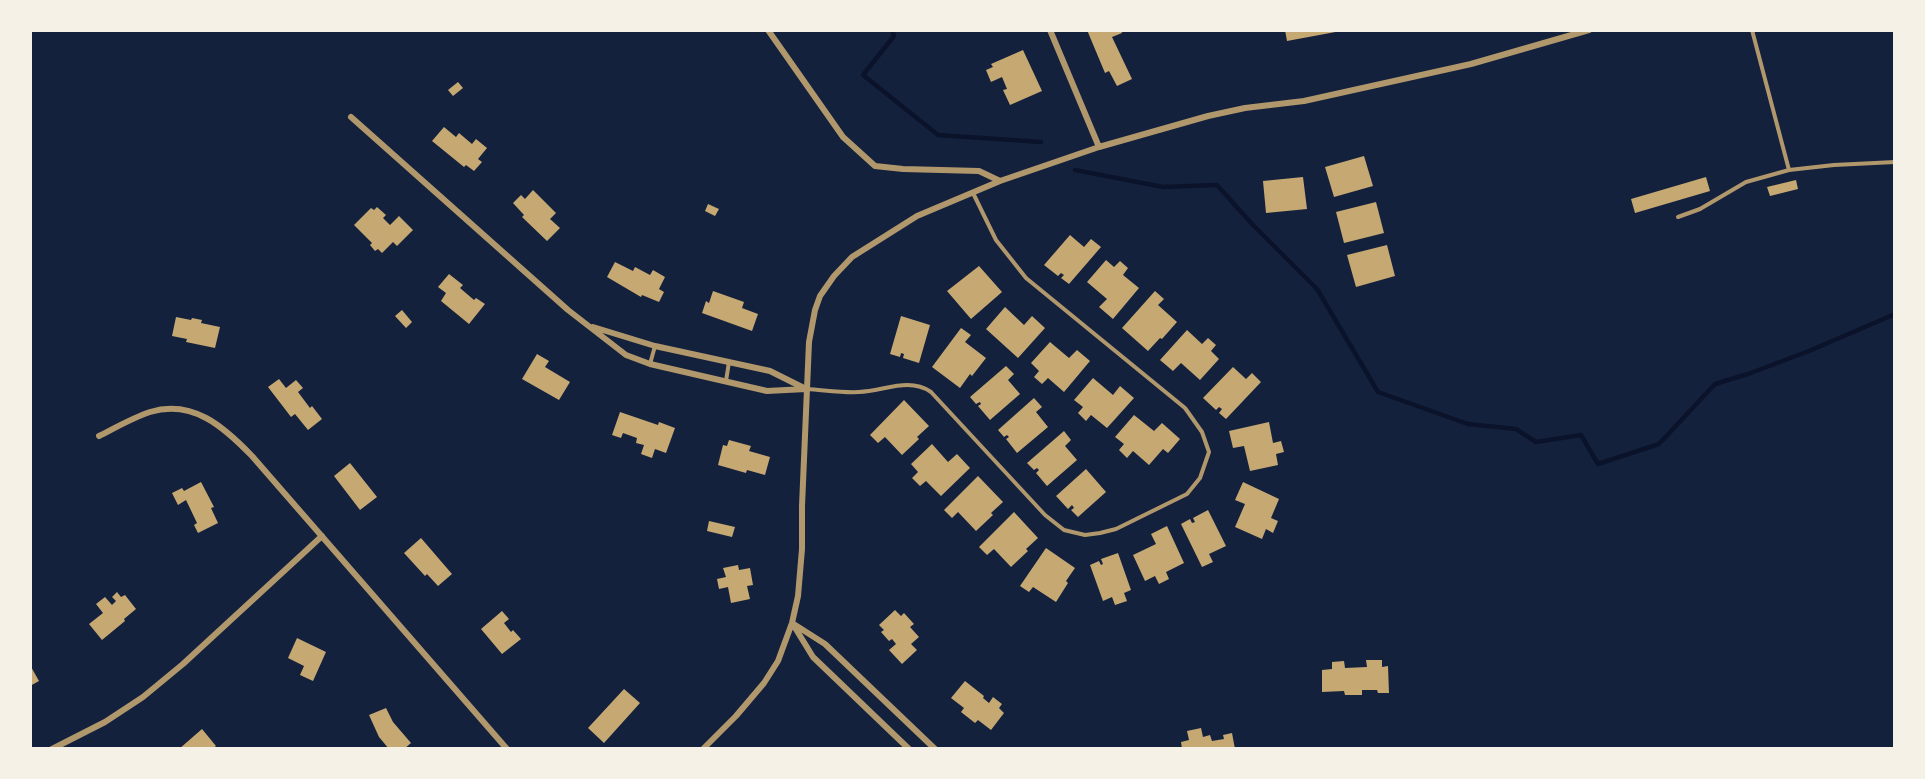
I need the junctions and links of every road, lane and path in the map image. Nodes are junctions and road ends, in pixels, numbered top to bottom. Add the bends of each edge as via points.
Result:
1 (768, 30) edge
2 (1050, 30) edge
3 (1586, 30) edge
4 (1752, 30) edge
5 (351, 117) dead end
6 (1098, 147) junction
7 (1895, 162) edge
8 (1790, 170) junction
9 (1000, 181) junction
10 (973, 193) junction
11 (1678, 217) dead end
12 (587, 324) junction
13 (655, 346) junction
14 (729, 362) junction
15 (650, 364) junction
16 (726, 381) junction
17 (807, 389) junction
18 (99, 436) dead end
19 (322, 536) junction
20 (792, 623) junction
21 (52, 749) edge
22 (507, 749) edge
23 (703, 749) edge
24 (909, 749) edge
25 (935, 749) edge

1 - 9 street via 843,137 875,166 979,171
2 - 6 street
3 - 6 street via 1471,64 1304,101 1208,116
4 - 8 lane
5 - 12 street
6 - 9 street
7 - 8 lane
8 - 11 lane via 1746,182 1707,206
9 - 10 street
10 - 17 street via 917,216 852,257 834,276 815,310
10 - 17 lane via 996,240 1026,278 1185,408 1202,432 1209,452 1200,478 1187,494 1116,530 1085,535 1064,530 1045,516 924,387 910,384 861,392
12 - 13 street
12 - 15 street via 626,355
13 - 14 street
13 - 15 lane
14 - 16 lane
14 - 17 street via 770,371
15 - 16 street
16 - 17 street via 767,391
17 - 20 street via 802,549
18 - 19 street via 159,410 182,410 204,416 230,433
19 - 21 street via 143,697
19 - 22 street
20 - 23 street via 778,661 764,683
20 - 24 street via 813,657
20 - 25 street via 825,644

